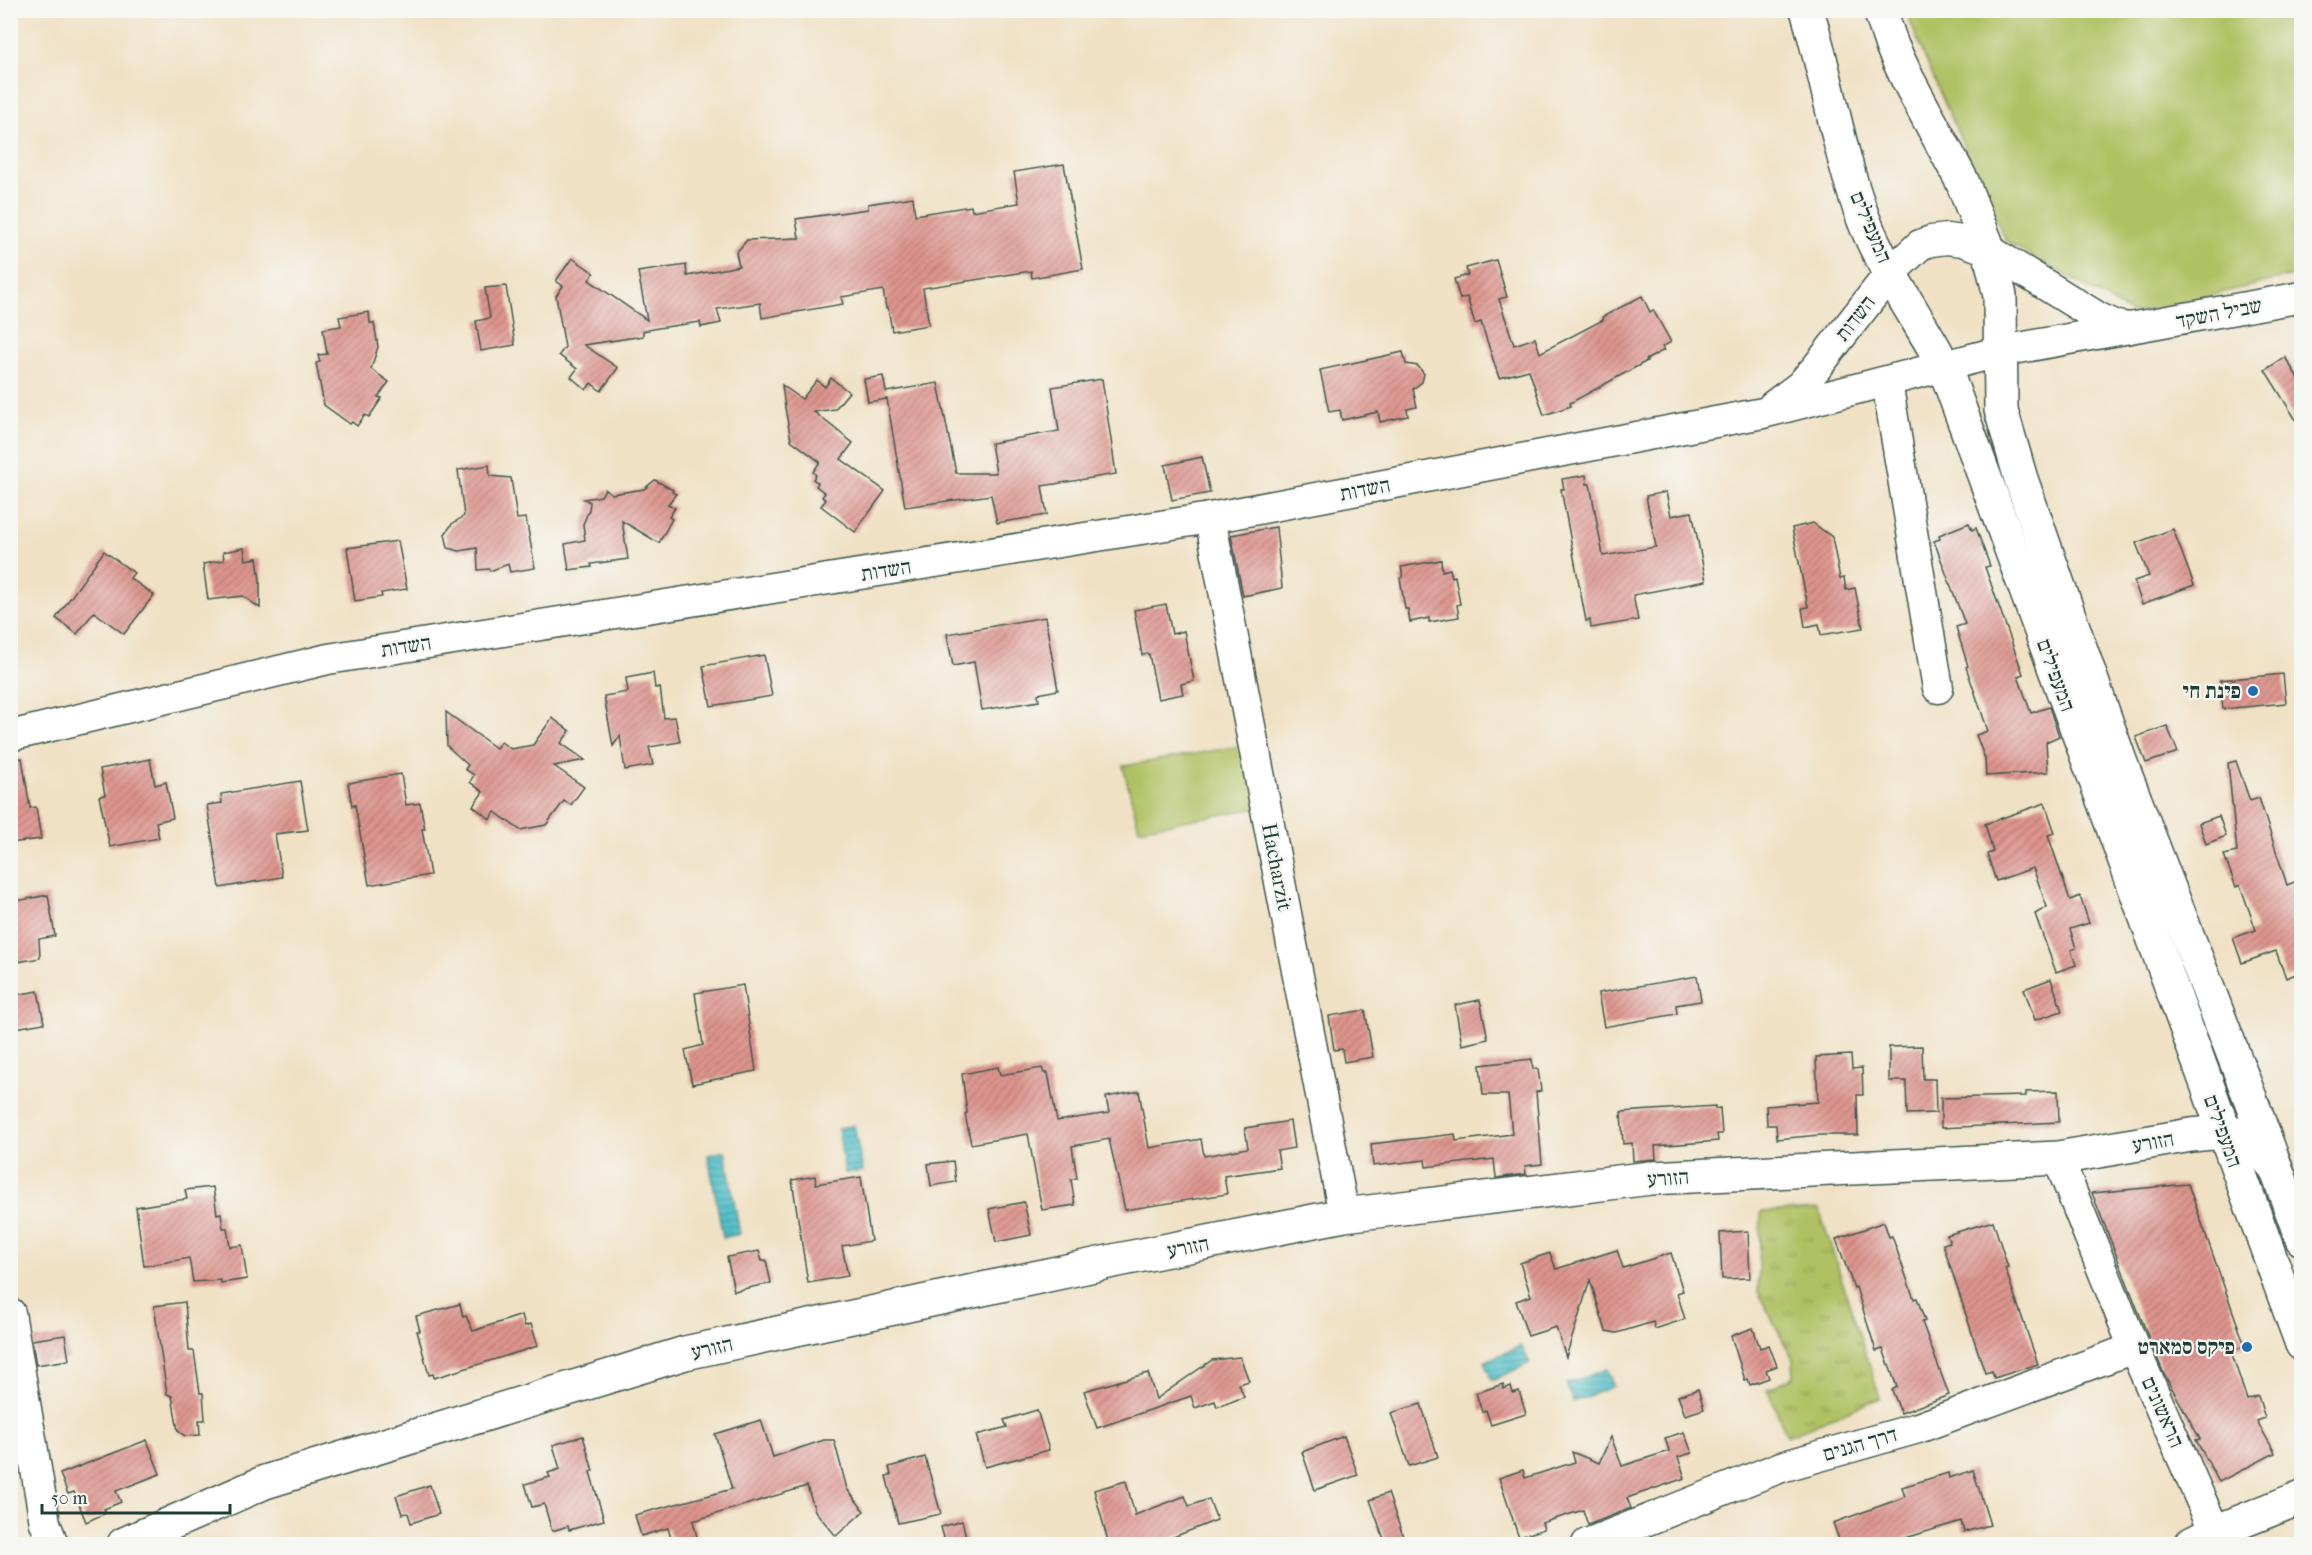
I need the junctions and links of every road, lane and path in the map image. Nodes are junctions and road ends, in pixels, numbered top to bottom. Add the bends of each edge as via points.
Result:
1 (1807, 10) edge
2 (1880, 10) edge
3 (1989, 250) junction
4 (1891, 272) junction
5 (2301, 297) edge
6 (2136, 328) junction
7 (2002, 351) junction
8 (1944, 366) junction
9 (1887, 382) junction
10 (1763, 413) junction
11 (1210, 518) junction
12 (1938, 688) dead end
13 (10, 736) edge
14 (2223, 1132) junction
15 (2058, 1158) junction
16 (2274, 1166) junction
17 (1344, 1215) junction
18 (2301, 1239) edge
19 (10, 1313) edge
20 (2301, 1344) edge
21 (2134, 1348) junction
22 (2301, 1497) edge
23 (2203, 1538) edge
24 (53, 1545) edge
25 (124, 1545) edge
26 (1587, 1545) edge

1 - 4 street, המעפילים via 1854,190
2 - 3 street, המעפילים via 1904,72 1962,181
3 - 4 street, השדות via 1963,241 1931,241 1920,244
3 - 6 street, שביל השקד via 2099,318 2117,326
3 - 7 street, המעפילים via 2000,296
4 - 8 street, המעפילים
4 - 10 street, השדות via 1800,386
5 - 6 street, שביל השקד
6 - 7 street, שביל השקד
7 - 8 street, השדות
7 - 16 street, המעפילים via 2001,410 2021,479 2120,761
8 - 9 street, השדות
8 - 14 street, המעפילים
9 - 10 street, השדות
9 - 12 street
10 - 11 street, השדות
11 - 13 street, השדות via 328,659
11 - 17 street, Hacharzit
14 - 15 street, הזורע
14 - 16 street, הזורע via 2236,1133 2255,1143
14 - 20 street, המעפילים
15 - 17 street, הזורע via 1651,1178
15 - 21 street, הראשונים
16 - 18 street, המעפילים
17 - 25 street, הזורע via 685,1353 265,1482
19 - 24 street via 45,1522
21 - 23 street, הראשונים
21 - 26 street, דרך הגנים via 1918,1428 1781,1467
22 - 23 street

